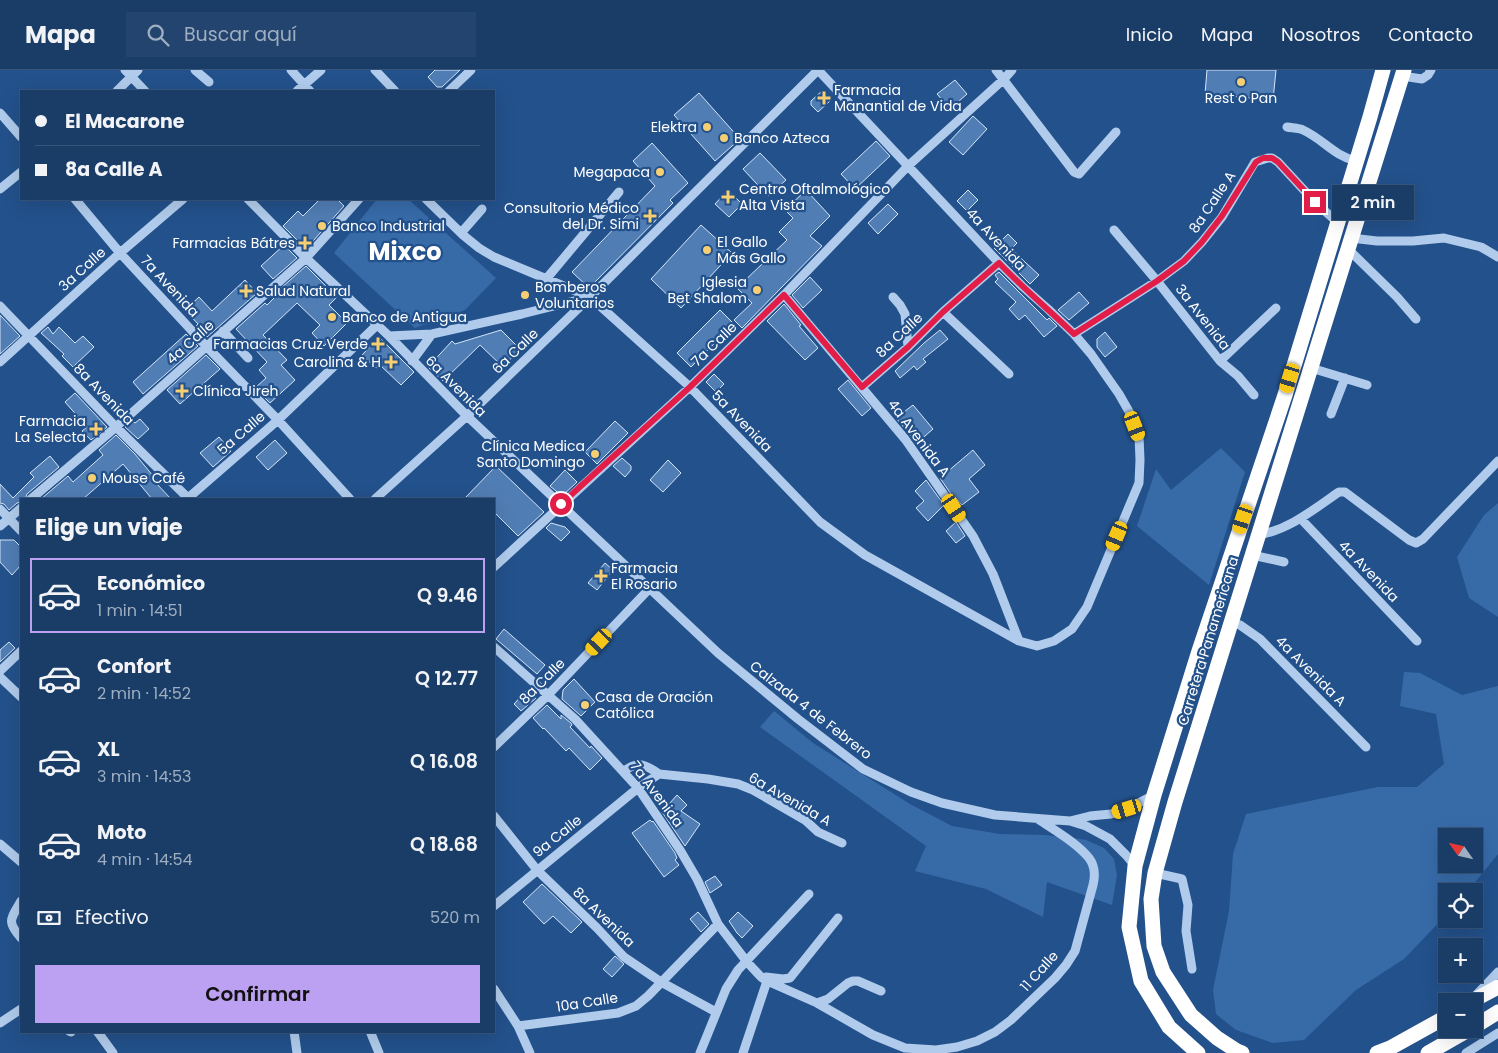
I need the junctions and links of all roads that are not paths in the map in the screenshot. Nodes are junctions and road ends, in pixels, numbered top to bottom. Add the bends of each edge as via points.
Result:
1 (195, 70) edge
2 (291, 70) edge
3 (321, 70) edge
4 (375, 70) edge
5 (818, 70) edge
6 (996, 70) edge
7 (1012, 70) edge
8 (1383, 70) edge
9 (1431, 70) edge
10 (468, 71) edge
11 (132, 72) edge
12 (1403, 73) edge
13 (1004, 79) junction
14 (209, 82) dead end
15 (304, 89) edge
16 (117, 90) edge
17 (144, 90) edge
18 (394, 90) edge
19 (450, 90) edge
20 (0, 113) edge
21 (1287, 127) dead end
22 (1116, 132) dead end
23 (20, 136) edge
24 (1356, 161) junction
25 (908, 166) junction
26 (20, 173) edge
27 (0, 189) edge
28 (619, 192) dead end
29 (76, 200) edge
30 (182, 200) edge
31 (249, 200) edge
32 (358, 200) edge
33 (427, 200) edge
34 (482, 209) dead end
35 (1337, 222) junction
36 (1114, 230) dead end
37 (461, 233) junction
38 (1349, 244) junction
39 (120, 253) junction
40 (1498, 256) edge
41 (306, 258) junction
42 (999, 263) junction
43 (547, 278) junction
44 (1157, 281) junction
45 (784, 295) junction
46 (590, 297) junction
47 (893, 297) dead end
48 (0, 306) edge
49 (1276, 308) dead end
50 (943, 312) junction
51 (1416, 319) dead end
52 (377, 325) junction
53 (222, 331) junction
54 (432, 334) junction
55 (1074, 334) junction
56 (29, 336) junction
57 (388, 336) junction
58 (206, 346) junction
59 (908, 347) junction
60 (248, 358) dead end
61 (412, 361) junction
62 (1220, 361) junction
63 (0, 362) edge
64 (1311, 368) junction
65 (1009, 374) dead end
66 (1345, 378) junction
67 (1367, 385) dead end
68 (690, 387) junction
69 (862, 387) junction
70 (1254, 395) dead end
71 (1331, 414) dead end
72 (467, 416) junction
73 (278, 420) junction
74 (116, 427) junction
75 (1498, 462) edge
76 (33, 498) edge
77 (188, 498) edge
78 (349, 498) edge
79 (376, 498) edge
80 (561, 504) junction
81 (0, 509) edge
82 (20, 509) edge
83 (9, 518) junction
84 (1300, 519) junction
85 (0, 526) edge
86 (20, 530) edge
87 (1258, 535) junction
88 (1252, 555) junction
89 (1284, 562) dead end
90 (495, 566) edge
91 (650, 588) junction
92 (1231, 622) junction
93 (1018, 641) junction
94 (1417, 641) dead end
95 (495, 648) edge
96 (20, 652) edge
97 (0, 671) edge
98 (0, 677) edge
99 (20, 696) edge
100 (548, 696) junction
101 (495, 746) edge
102 (1366, 747) dead end
103 (624, 771) junction
104 (659, 774) junction
105 (638, 788) junction
106 (1154, 795) junction
107 (495, 817) edge
108 (1038, 819) junction
109 (1070, 821) junction
110 (842, 843) dead end
111 (0, 844) edge
112 (20, 861) edge
113 (1135, 866) junction
114 (537, 870) junction
115 (1155, 873) junction
116 (809, 894) dead end
117 (20, 903) edge
118 (495, 905) edge
119 (838, 918) dead end
120 (718, 924) junction
121 (20, 937) edge
122 (746, 962) junction
123 (1192, 968) dead end
124 (1498, 972) edge
125 (764, 979) junction
126 (661, 982) junction
127 (1498, 987) edge
128 (495, 990) edge
129 (881, 991) dead end
130 (1478, 993) edge
131 (1483, 995) edge
132 (817, 1003) junction
133 (20, 1011) edge
134 (716, 1012) junction
135 (1498, 1012) edge
136 (1438, 1021) edge
137 (1483, 1021) edge
138 (0, 1023) edge
139 (518, 1026) junction
140 (98, 1033) edge
141 (294, 1033) edge
142 (371, 1033) edge
143 (1498, 1033) edge
144 (1454, 1038) edge
145 (903, 1050) edge
146 (113, 1053) edge
147 (297, 1053) edge
148 (379, 1053) edge
149 (530, 1053) edge
150 (700, 1053) edge
151 (742, 1053) edge
152 (1198, 1053) edge
153 (1242, 1053) edge
154 (1377, 1053) edge
155 (1428, 1053) edge
156 (1466, 1053) edge

1 - 14 street
2 - 15 street
3 - 15 street
4 - 18 street
5 - 25 street, 4a Avenida
5 - 46 street, 6a Calle
6 - 13 street
7 - 13 street, 7a Calle
8 - 24 highway, Carretera Panamericana
9 - 12 street via 1422,79
10 - 19 street
11 - 16 street
11 - 17 street
12 - 38 highway, Carretera Panamericana
13 - 22 street via 1074,172 1079,174
13 - 25 street, 7a Calle
20 - 23 street
21 - 24 street via 1303,130 1338,154
24 - 35 highway, Carretera Panamericana
25 - 42 street, 4a Avenida
25 - 45 street, 7a Calle
26 - 27 street
28 - 43 street
29 - 39 street, 7a Avenida
30 - 39 street, 3a Calle
31 - 41 street, 6a Avenida
32 - 41 street, 4a Calle
33 - 37 street, 5a Avenida
34 - 37 street
35 - 44 street, 8a Calle A via 1278,162 1263,158 1252,167 1202,242 1184,261
35 - 106 highway, Carretera Panamericana via 1285,395
36 - 44 street, 3a Avenida
37 - 43 street, 5a Avenida via 494,257
38 - 40 street via 1444,238 1480,247
38 - 51 street
38 - 64 highway, Carretera Panamericana
39 - 56 street, 3a Calle
39 - 58 street, 7a Avenida
41 - 52 street, 6a Avenida
41 - 53 street, 4a Calle
42 - 50 street, 8a Calle
42 - 55 street, 4a Avenida
43 - 46 street, 5a Avenida
44 - 55 street, 8a Calle A
44 - 62 street, 3a Avenida
45 - 68 street, 7a Calle
45 - 69 street, 4a Avenida A
46 - 54 street
46 - 68 street, 5a Avenida
46 - 72 street, 6a Calle
47 - 59 street via 905,314
48 - 56 street, 8a Avenida
49 - 62 street
50 - 59 street, 8a Calle
50 - 65 street
52 - 57 street, 6a Avenida
52 - 73 street, 5a Calle
53 - 58 street, 4a Calle
53 - 60 street
54 - 57 street
54 - 61 street
55 - 93 street, 4a Avenida via 1131,415 1139,436 1139,483 1087,607 1072,629 1054,641 1037,646
56 - 63 street, 3a Calle
56 - 74 street, 8a Avenida
57 - 61 street, 6a Avenida
58 - 73 street, 7a Avenida
58 - 74 street, 4a Calle
59 - 69 street, 8a Calle
61 - 72 street, 6a Avenida
62 - 70 street, 3a Avenida
64 - 66 street
64 - 87 highway, Carretera Panamericana
66 - 67 street
66 - 71 street
68 - 80 street, 7a Calle
68 - 93 street, 5a Avenida via 820,522 865,555
69 - 93 street, 4a Avenida A via 905,439 973,536 993,574
72 - 79 street, 6a Calle
72 - 80 street, 6a Avenida
73 - 77 street, 5a Calle
73 - 78 street, 7a Avenida
74 - 76 street, 4a Calle
74 - 77 street, 8a Avenida
75 - 84 street via 1416,543 1345,492 1339,492
80 - 90 street, 7a Calle
80 - 91 street, 6a Avenida
81 - 83 street
82 - 83 street
83 - 85 street
83 - 86 street
84 - 87 street via 1271,533
84 - 94 street, 4a Avenida
87 - 88 highway, Carretera Panamericana
88 - 89 street
88 - 92 highway, Carretera Panamericana
91 - 100 street, 8a Calle
91 - 108 street, Calzada 4 de Febrero via 718,653 863,769 942,803 995,815
92 - 102 street, 4a Avenida A via 1260,639
92 - 115 highway, Carretera Panamericana
95 - 100 street, 7a Avenida
96 - 97 street
98 - 99 street
100 - 101 street, 8a Calle
100 - 103 street, 7a Avenida via 586,729
103 - 104 street, 6a Avenida A via 637,764
103 - 105 street, 7a Avenida
104 - 105 street
104 - 110 street, 6a Avenida A via 738,784
105 - 114 street, 9a Calle
105 - 120 street, 7a Avenida via 680,850
106 - 109 street, Calzada 4 de Febrero via 1111,814
106 - 113 highway, Carretera Panamericana
107 - 114 street, 8a Avenida
108 - 109 street, Calzada 4 de Febrero
108 - 145 street, 11 Calle via 1068,839 1090,859 1094,868 1093,885 1074,951 1066,965 995,1032 957,1047
109 - 113 street, Calzada 4 de Febrero via 1110,839
111 - 112 street
113 - 152 highway, Carretera Panamericana via 1129,927 1141,981 1169,1027
114 - 118 street, 9a Calle
114 - 126 street, 8a Avenida via 624,956
115 - 123 street via 1182,879 1188,905 1186,931
115 - 153 highway, Carretera Panamericana via 1151,899 1154,946 1163,972 1191,1015 1217,1038
116 - 122 street
117 - 121 street via 11,919
119 - 125 street via 790,978
120 - 122 street, 7a Avenida
120 - 126 street, 10a Calle
122 - 125 street, 7a Avenida
122 - 134 street via 726,989
124 - 130 street
125 - 132 street, 7a Avenida
125 - 151 street
126 - 134 street, 8a Avenida
126 - 139 street, 10a Calle via 636,1006 618,1013
127 - 131 highway
128 - 139 street
129 - 132 street via 852,981
132 - 145 street, 7a Avenida
133 - 138 street
134 - 150 street
135 - 137 highway
136 - 154 highway
139 - 149 street
140 - 146 street
141 - 147 street
142 - 148 street
143 - 156 street
144 - 155 highway

